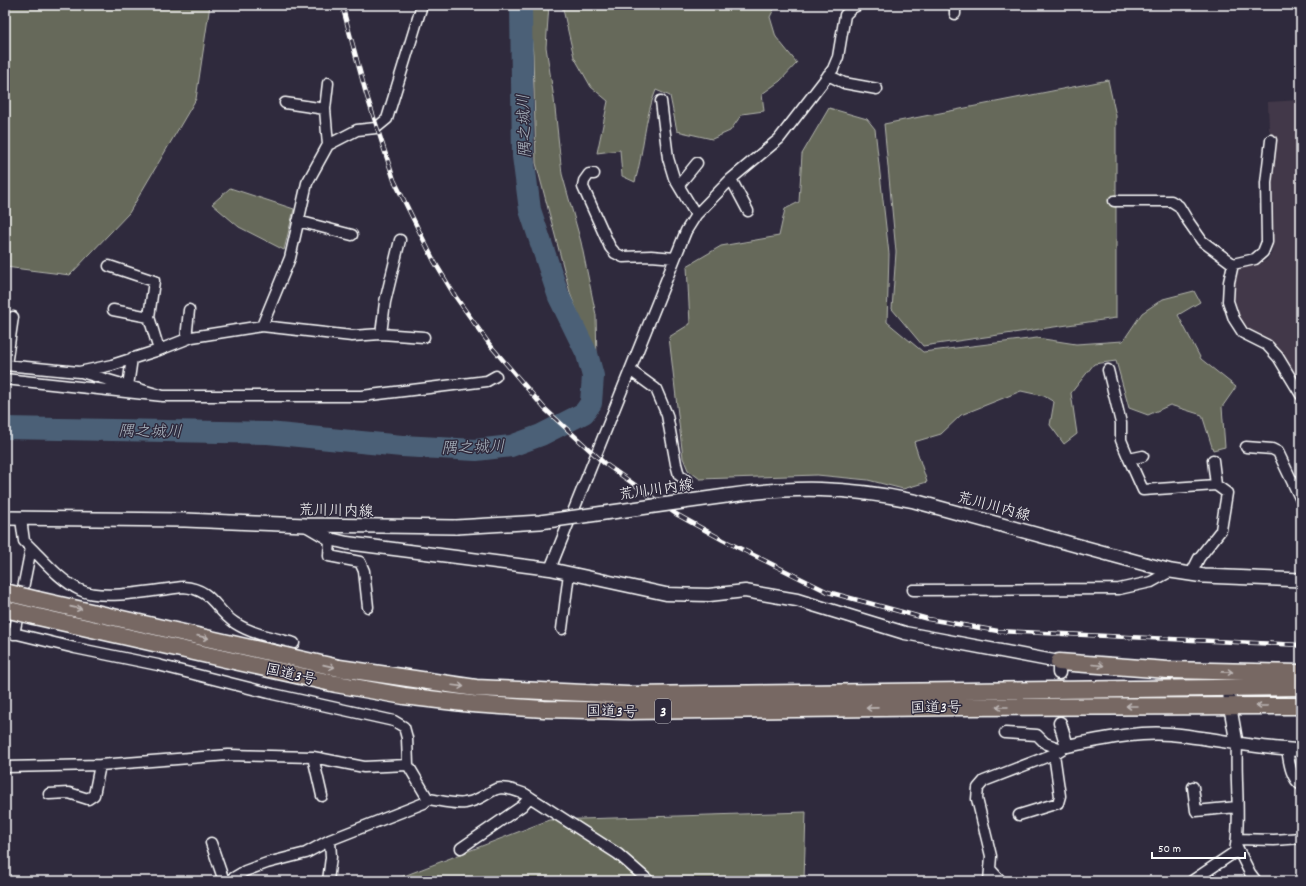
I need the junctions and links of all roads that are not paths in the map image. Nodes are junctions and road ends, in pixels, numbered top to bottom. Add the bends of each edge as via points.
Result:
1 (422, 5) edge
2 (858, 5) edge
3 (828, 75) junction
4 (328, 83) dead end
5 (877, 90) dead end
6 (661, 101) dead end
7 (286, 103) dead end
8 (325, 110) junction
9 (1271, 140) dead end
10 (328, 145) junction
11 (698, 164) dead end
12 (594, 174) dead end
13 (731, 179) junction
14 (678, 185) junction
15 (1114, 201) dead end
16 (748, 211) dead end
17 (696, 215) junction
18 (298, 221) junction
19 (352, 235) dead end
20 (400, 240) dead end
21 (675, 258) junction
22 (1233, 264) junction
23 (109, 266) dead end
24 (113, 310) dead end
25 (189, 310) dead end
26 (13, 317) dead end
27 (149, 317) junction
28 (262, 326) junction
29 (381, 334) junction
30 (424, 337) dead end
31 (186, 339) junction
32 (159, 350) junction
33 (132, 358) junction
34 (5, 365) edge
35 (630, 370) junction
36 (1108, 370) dead end
37 (79, 372) junction
38 (496, 376) dead end
39 (5, 379) edge
40 (128, 386) junction
41 (1301, 395) edge
42 (163, 396) junction
43 (1246, 447) dead end
44 (1143, 456) dead end
45 (1129, 459) junction
46 (1213, 460) dead end
47 (687, 481) dead end
48 (1216, 485) junction
49 (1301, 500) edge
50 (5, 518) edge
51 (21, 519) junction
52 (306, 525) junction
53 (330, 539) junction
54 (31, 548) junction
55 (550, 569) junction
56 (1171, 571) junction
57 (569, 573) junction
58 (1192, 574) junction
59 (1301, 580) edge
60 (913, 590) dead end
61 (5, 592) edge
62 (368, 607) dead end
63 (5, 609) edge
64 (562, 629) dead end
65 (9, 632) edge
66 (294, 643) dead end
67 (1059, 667) joint
68 (1301, 673) edge
69 (1229, 687) junction
70 (1301, 687) edge
71 (1230, 706) junction
72 (1301, 706) edge
73 (1060, 723) tunnel mouth
74 (1005, 733) dead end
75 (1237, 745) junction
76 (1060, 750) junction
77 (1287, 750) junction
78 (1301, 750) edge
79 (313, 757) junction
80 (100, 765) junction
81 (408, 765) junction
82 (5, 767) edge
83 (1301, 785) edge
84 (1193, 787) dead end
85 (49, 794) dead end
86 (322, 796) dead end
87 (530, 797) junction
88 (428, 799) junction
89 (1237, 807) junction
90 (1019, 815) dead end
91 (1301, 838) edge
92 (330, 840) junction
93 (1236, 842) junction
94 (211, 843) dead end
95 (461, 848) dead end
96 (991, 870) junction
97 (1194, 880) edge
98 (224, 881) edge
99 (228, 881) edge
100 (328, 881) edge
101 (649, 881) edge
102 (989, 881) edge
103 (1001, 881) edge
104 (1256, 881) edge

1 - 10 street via 387,118 376,128 357,130
2 - 3 street via 845,15 838,57
3 - 5 street via 844,83
3 - 13 street via 779,139
4 - 8 street
6 - 14 street via 668,158
7 - 8 street
8 - 10 street
9 - 22 street via 1266,183 1267,242 1263,252 1255,259
10 - 18 street via 306,183
11 - 14 street
12 - 21 street via 590,174 584,181 583,187 615,253 623,257
13 - 16 street
13 - 17 street
14 - 17 street
15 - 22 street via 1171,201 1179,206 1202,241
17 - 21 street
18 - 19 street
18 - 28 street via 290,258
20 - 29 street via 385,302
21 - 35 street
22 - 41 street via 1228,301 1234,319 1243,333 1267,345 1278,357
23 - 27 street via 154,281
24 - 27 street
25 - 31 street
26 - 34 street
27 - 32 street
28 - 29 street via 352,336
28 - 31 street
29 - 30 street
31 - 32 street
32 - 33 street
33 - 37 street
33 - 40 street
34 - 37 street
35 - 47 street via 656,389 667,415 679,475
35 - 55 street
36 - 45 street via 1121,423 1121,440
37 - 40 street
38 - 42 street via 487,382 362,396
39 - 42 street
40 - 42 street
43 - 49 street via 1272,449 1278,452
44 - 45 street
45 - 48 street via 1143,490
46 - 48 street
48 - 58 street via 1227,493 1221,530 1199,558
50 - 51 main road, 荒川川内線
51 - 52 main road, 荒川川内線 via 185,520
51 - 54 street via 24,541
52 - 53 street
52 - 56 main road, 荒川川内線, bridge via 456,527 540,522 756,491 823,488 882,494 914,501
53 - 55 street
53 - 62 street via 329,556 360,562 364,571
54 - 65 street
54 - 66 street via 80,591 112,595 194,588 203,591 234,622 251,631
55 - 57 street
56 - 58 main road, 荒川川内線
56 - 60 street via 1151,582 1119,589
57 - 64 street
57 - 67 street via 666,594 709,595 745,591 797,600 905,633
58 - 59 main road, 荒川川内線
61 -> 69 highway, 国道3号 / 3, bridge via 339,668 476,688 628,695
71 -> 63 highway, 国道3号 / 3, bridge via 628,711 472,704 336,684
65 - 81 street via 394,721 404,727
67 -> 68 highway
69 - 70 highway, 国道3号 / 3
69 - 71 street
72 -> 71 highway, 国道3号 / 3
71 - 75 street
73 - 76 street
74 - 76 street via 1037,735 1045,743
75 - 76 street via 1169,734 1126,736
75 - 77 street
75 - 89 street
76 - 90 street via 1058,803
76 - 96 street via 984,781 978,788 977,799 991,856
77 - 78 street
77 - 83 street via 1290,766 1297,783
79 - 80 street via 228,755
79 - 81 street via 364,766
79 - 86 street
80 - 82 street
80 - 85 street via 94,795 88,799 69,793
81 - 88 street
84 - 89 street via 1196,812
87 - 88 street via 510,788 497,787 464,804
87 - 95 street via 522,806
87 - 101 street via 618,854
88 - 92 street via 424,803
89 - 93 street
91 - 93 street
92 - 99 street via 306,853 267,863
92 - 100 street via 332,857
93 - 97 street via 1235,852
93 - 104 street
94 - 98 street
96 - 102 street
96 - 103 street

